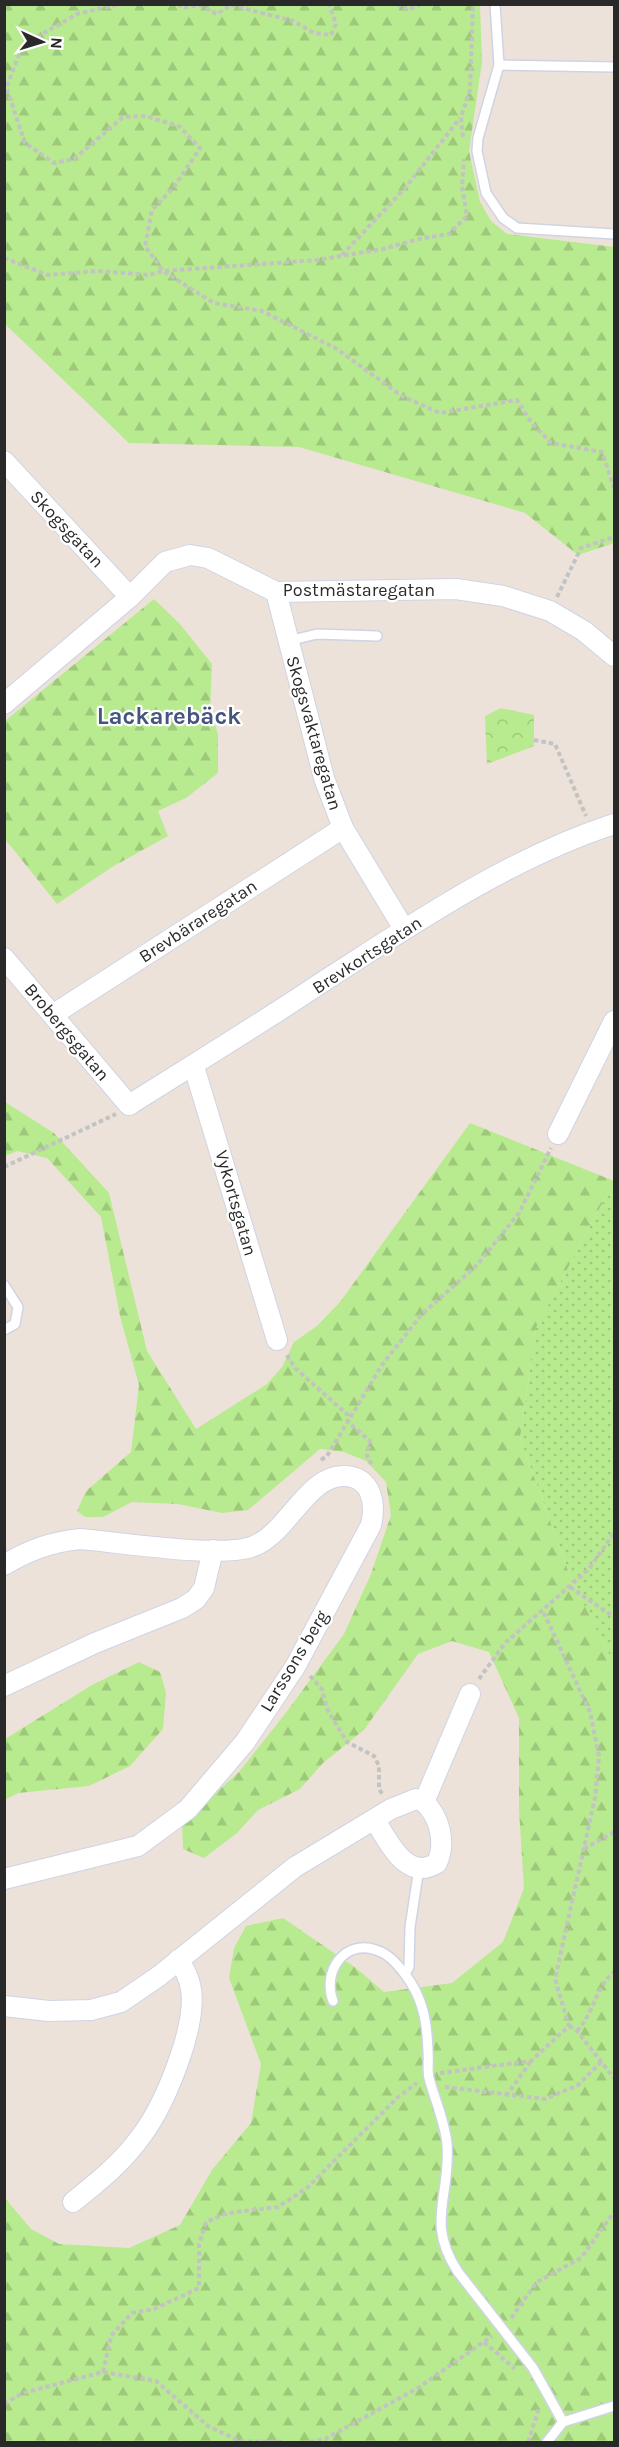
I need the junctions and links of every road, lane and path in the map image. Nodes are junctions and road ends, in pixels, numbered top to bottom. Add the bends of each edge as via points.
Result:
1 (120, 4) edge
2 (178, 4) edge
3 (328, 4) edge
4 (397, 4) edge
5 (421, 4) edge
6 (473, 4) edge
7 (495, 4) edge
8 (499, 66) junction
9 (615, 67) edge
10 (6, 91) edge
11 (460, 117) junction
12 (615, 234) edge
13 (341, 256) junction
14 (4, 258) edge
15 (163, 271) junction
16 (4, 461) edge
17 (615, 488) edge
18 (615, 537) edge
19 (276, 592) junction
20 (130, 597) junction
21 (550, 611) junction
22 (377, 636) dead end
23 (287, 641) junction
24 (615, 656) edge
25 (4, 704) edge
26 (534, 740) dead end
27 (615, 824) edge
28 (343, 828) junction
29 (592, 831) junction
30 (404, 929) junction
31 (4, 958) edge
32 (54, 1014) junction
33 (615, 1022) edge
34 (194, 1067) junction
35 (129, 1105) junction
36 (558, 1134) joint
37 (4, 1167) edge
38 (4, 1285) edge
39 (4, 1330) edge
40 (277, 1341) joint
41 (348, 1422) junction
42 (320, 1461) dead end
43 (367, 1486) junction
44 (615, 1533) edge
45 (213, 1550) junction
46 (4, 1565) edge
47 (570, 1587) junction
48 (615, 1617) edge
49 (295, 1667) junction
50 (4, 1686) edge
51 (470, 1694) joint
52 (424, 1802) junction
53 (391, 1809) junction
54 (375, 1820) junction
55 (615, 1832) edge
56 (583, 1850) dead end
57 (419, 1868) junction
58 (4, 1879) edge
59 (178, 1960) junction
60 (615, 1972) edge
61 (405, 1974) junction
62 (333, 2001) dead end
63 (4, 2006) edge
64 (568, 2026) dead end
65 (577, 2031) junction
66 (531, 2061) dead end
67 (601, 2062) junction
68 (615, 2078) edge
69 (431, 2085) junction
70 (506, 2096) junction
71 (73, 2202) dead end
72 (615, 2212) edge
73 (504, 2328) junction
74 (484, 2342) junction
75 (519, 2374) dead end
76 (542, 2398) dead end
77 (4, 2404) edge
78 (615, 2406) edge
79 (563, 2422) junction
80 (283, 2442) edge
81 (310, 2442) edge
82 (528, 2442) edge
83 (547, 2442) edge

1 - 10 path via 77,14 23,45
2 - 3 path via 183,8 198,5 217,14 231,5 293,21 314,33 331,34 336,24
4 - 5 path via 408,10
6 - 11 path via 470,90
7 - 8 lane
8 - 9 lane
8 - 12 lane via 477,151 481,180 494,208 517,228
10 - 15 path via 25,143 54,163 74,159 123,117 146,116 180,127 200,148 174,187 152,210 145,246
11 - 13 path via 406,187
11 - 13 path via 467,216 449,234
13 - 15 path
14 - 15 path via 48,275 98,271 149,275
15 - 17 path via 214,303 262,311 337,349 402,396 440,413 517,400 551,443 602,452
16 - 20 street, Skogsgatan
18 - 21 path via 581,548
19 - 20 street, Postmästaregatan via 208,558 190,555 165,562
19 - 21 street, Postmästaregatan via 456,589 503,596
19 - 23 street, Skogsvaktaregatan
20 - 25 street, Postmästaregatan
21 - 24 street, Postmästaregatan
22 - 23 lane via 317,634
23 - 28 street, Skogsvaktaregatan via 324,778
26 - 29 path via 555,744
27 - 29 street, Brevkortsgatan
28 - 30 street, Skogsvaktaregatan
28 - 32 street, Brevbäraregatan
29 - 30 street, Brevkortsgatan via 516,865
30 - 34 street, Brevkortsgatan
31 - 32 street, Brobergsgatan
32 - 35 street, Brobergsgatan
33 - 36 street
34 - 35 street, Brevkortsgatan
34 - 40 street, Vykortsgatan
35 - 37 path
36 - 41 path via 519,1213 477,1264 422,1315 382,1365
38 - 39 lane via 18,1307 18,1316 15,1324
40 - 41 path via 295,1368 348,1415
41 - 42 path
41 - 43 path via 370,1441 367,1455 377,1478
43 - 45 street via 347,1476 325,1479 265,1541 250,1547
43 - 49 street, Larssons berg via 373,1501 371,1525
44 - 47 path via 589,1569
45 - 46 street via 80,1539 38,1547
45 - 50 street via 204,1588 196,1599
47 - 48 path
47 - 51 path via 505,1643
49 - 53 path via 316,1680 346,1742 374,1756 379,1789
49 - 58 street, Larssons berg via 245,1742 188,1809 167,1827 138,1846 112,1855
51 - 52 street
52 - 53 street via 416,1799
52 - 57 street via 434,1812 441,1849 437,1863
53 - 54 street
54 - 57 street via 401,1859
54 - 59 street via 295,1867
55 - 56 path
57 - 61 lane via 410,1926 410,1967
59 - 63 street via 136,1994 108,2007 49,2011
59 - 71 street via 188,1974 191,2006 169,2087 143,2135 129,2152 110,2173
60 - 65 path via 606,1979
61 - 62 lane via 375,1949 364,1947 346,1952 331,1972
61 - 69 lane via 422,2000 426,2017
64 - 65 path
65 - 67 path
66 - 70 path
67 - 68 path
67 - 70 path via 578,2085 546,2099
69 - 70 path
69 - 73 lane via 447,2144 447,2181 440,2211 442,2240 458,2272
72 - 73 path via 581,2259 537,2282
73 - 74 path
73 - 79 lane via 533,2368
74 - 75 path
74 - 81 path via 418,2388 325,2439
76 - 82 path
77 - 80 path via 23,2393 104,2372 156,2381 208,2426 240,2440
78 - 79 lane
79 - 83 lane

